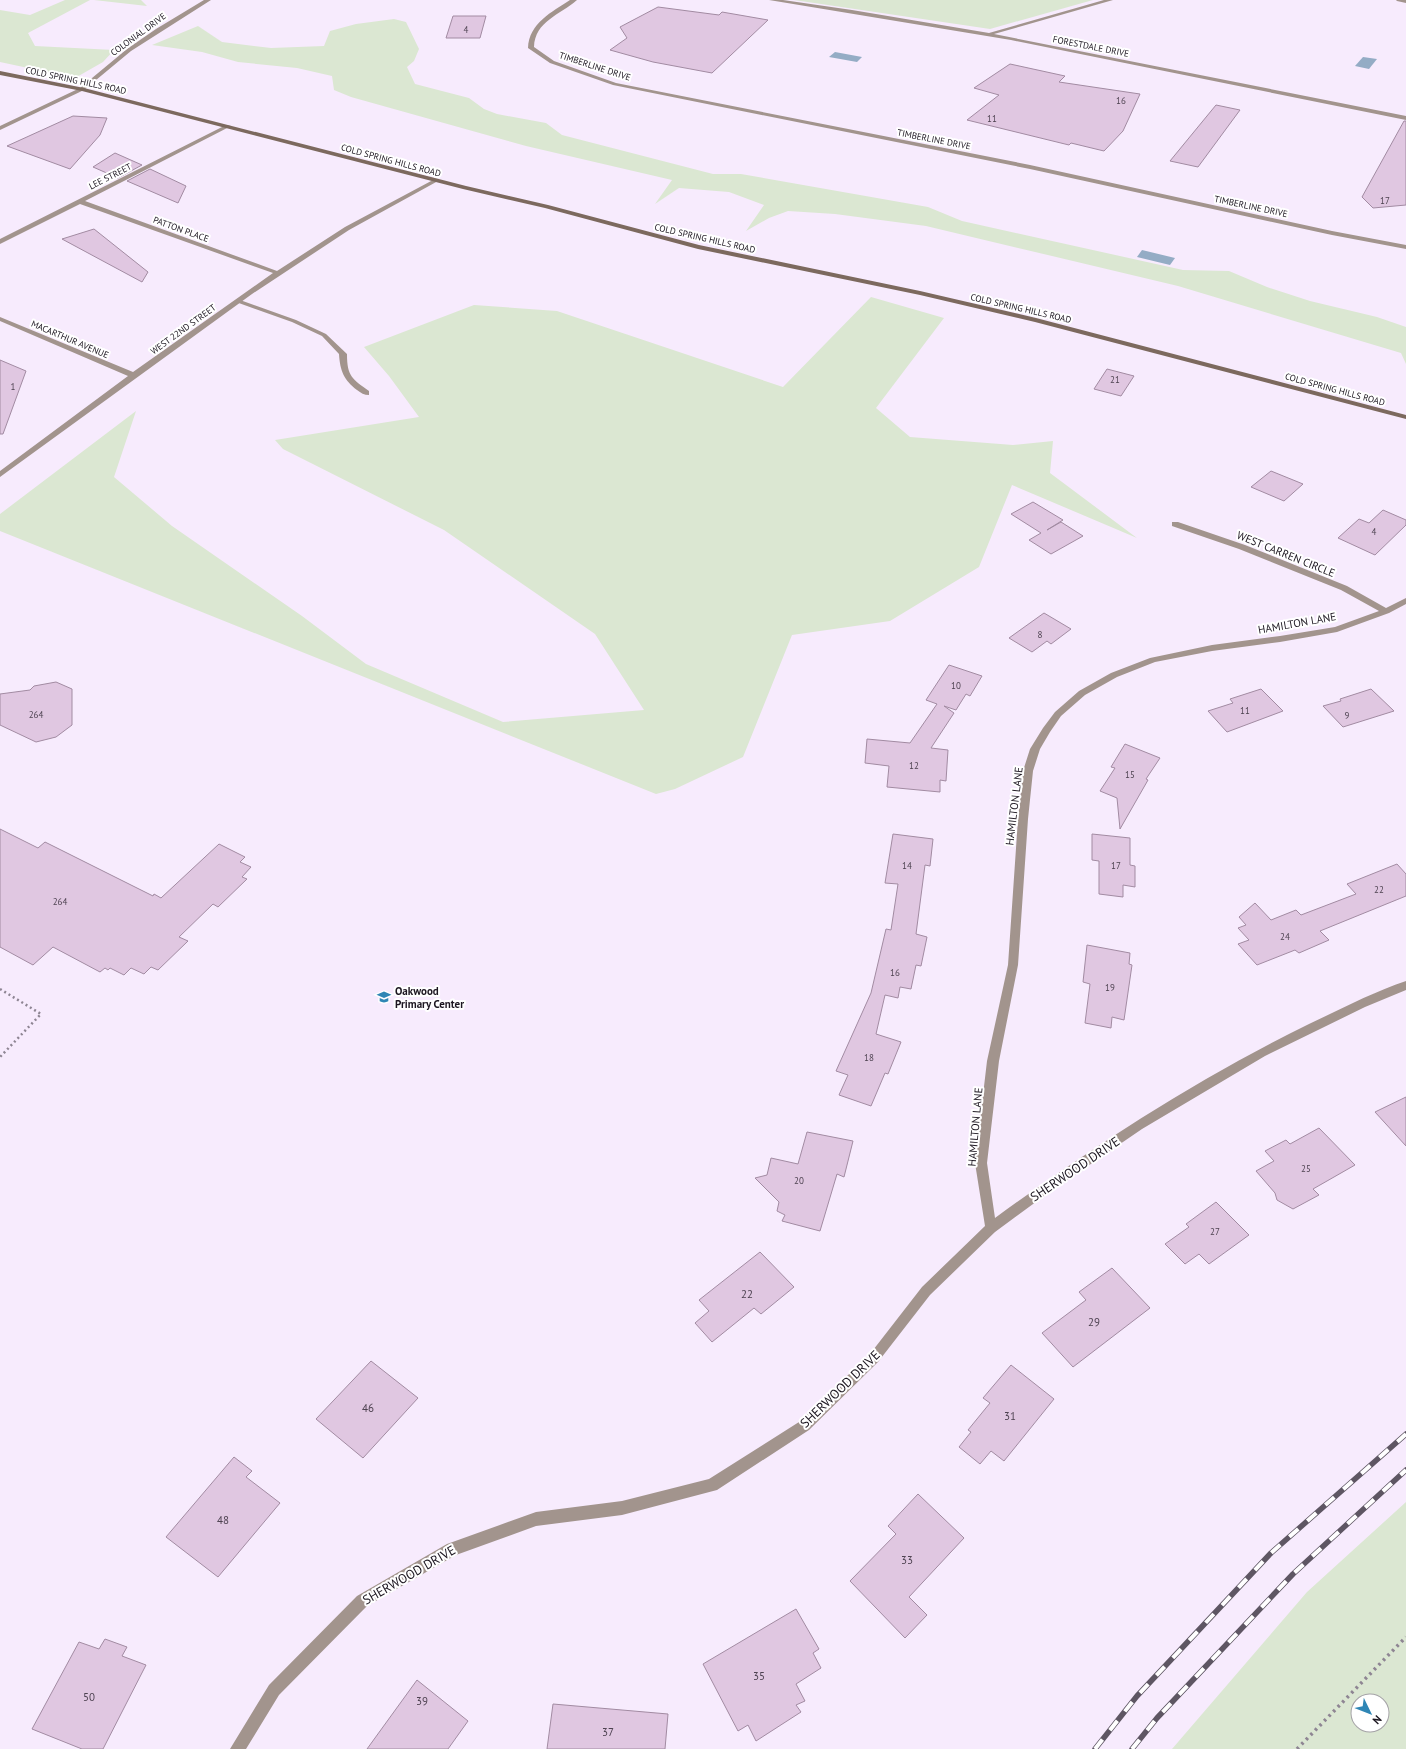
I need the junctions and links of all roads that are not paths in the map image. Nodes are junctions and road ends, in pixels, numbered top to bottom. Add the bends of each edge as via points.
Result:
1 (208, 0) edge
2 (574, 0) edge
3 (772, 0) edge
4 (1110, 0) edge
5 (1399, 0) edge
6 (1406, 1) edge
7 (991, 34) junction
8 (0, 73) edge
9 (82, 89) junction
10 (1406, 118) edge
11 (228, 126) junction
12 (0, 128) edge
13 (435, 181) junction
14 (79, 201) junction
15 (0, 242) edge
16 (1406, 247) edge
17 (278, 273) junction
18 (238, 301) junction
19 (0, 319) edge
20 (133, 376) junction
21 (366, 394) dead end
22 (1406, 417) edge
23 (0, 475) edge
24 (1175, 524) dead end
25 (1406, 601) edge
26 (1386, 611) junction
27 (1406, 985) edge
28 (991, 1228) junction
29 (237, 1749) edge

1 - 9 street, COLONIAL DRIVE via 129,50
2 - 16 street, TIMBERLINE DRIVE via 536,29 530,39 531,48 552,62 615,84 1030,167
3 - 7 street, FORESTDALE DRIVE
4 - 7 street
5 - 6 street
7 - 10 street, FORESTDALE DRIVE
8 - 9 street, COLD SPRING HILLS ROAD
9 - 11 street, COLD SPRING HILLS ROAD
9 - 12 street, COLONIAL DRIVE
11 - 13 street, COLD SPRING HILLS ROAD
11 - 14 street, LEE STREET
13 - 17 street, WEST 22ND STREET via 336,235
13 - 22 street, COLD SPRING HILLS ROAD via 546,206 698,247 1036,320
14 - 15 street, LEE STREET
14 - 17 street, PATTON PLACE
17 - 18 street, WEST 22ND STREET
18 - 20 street, WEST 22ND STREET
18 - 21 street via 324,335 343,354 343,372 349,381
19 - 20 street, MACARTHUR AVENUE
20 - 23 street, WEST 22ND STREET
24 - 26 street, WEST CARREN CIRCLE via 1242,547 1344,588
25 - 26 street, HAMILTON LANE
26 - 28 street, HAMILTON LANE via 1337,629 1212,648 1153,660 1114,675 1082,693 1058,714 1046,730 1035,749 1028,771 1013,965 993,1061 981,1163
27 - 28 street, SHERWOOD DRIVE via 1360,1004 1261,1053 1138,1126
28 - 29 street, SHERWOOD DRIVE via 926,1291 874,1358 804,1426 712,1485 622,1508 536,1519 452,1549 362,1601 274,1690

